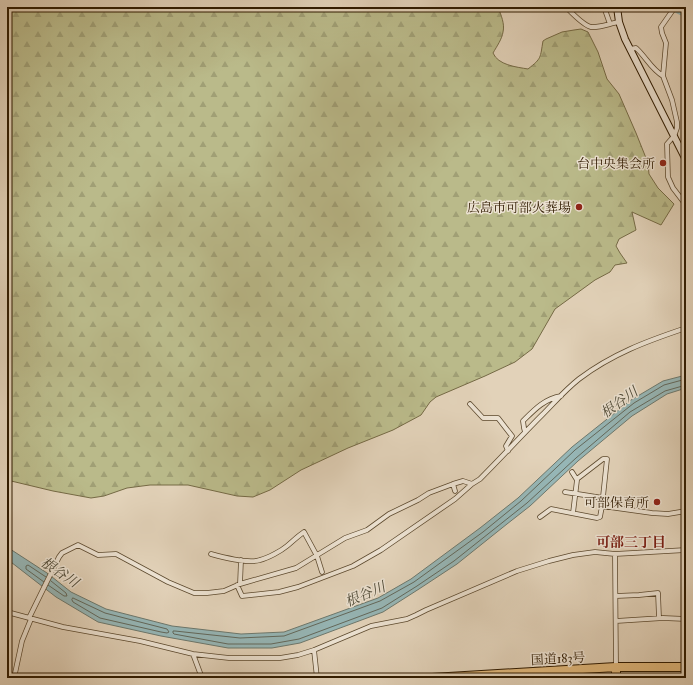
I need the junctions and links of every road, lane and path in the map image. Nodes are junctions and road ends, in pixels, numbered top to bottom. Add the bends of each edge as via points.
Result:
1 (566, 7) edge
2 (604, 7) edge
3 (617, 7) edge
4 (674, 8) edge
5 (620, 22) junction
6 (610, 24) junction
7 (630, 49) junction
8 (663, 76) junction
9 (674, 136) junction
10 (686, 160) edge
11 (686, 205) edge
12 (686, 328) edge
13 (560, 396) junction
14 (470, 404) dead end
15 (525, 432) junction
16 (508, 451) junction
17 (572, 472) dead end
18 (577, 479) junction
19 (453, 484) junction
20 (472, 484) junction
21 (455, 491) dead end
22 (565, 492) dead end
23 (575, 494) junction
24 (603, 498) junction
25 (602, 506) junction
26 (686, 511) edge
27 (573, 513) junction
28 (540, 517) dead end
29 (686, 550) edge
30 (211, 554) dead end
31 (615, 554) junction
32 (317, 556) junction
33 (241, 560) junction
34 (322, 572) dead end
35 (238, 584) junction
36 (616, 596) junction
37 (7, 612) edge
38 (30, 618) junction
39 (659, 618) junction
40 (686, 619) edge
41 (616, 621) junction
42 (314, 650) junction
43 (193, 654) junction
44 (616, 667) junction
45 (686, 667) edge
46 (14, 678) edge
47 (202, 678) edge
48 (317, 678) edge
49 (432, 678) edge
50 (616, 678) edge

1 - 6 street via 590,27
2 - 6 street
3 - 5 street
4 - 8 street via 662,27 666,43
5 - 6 street
5 - 7 street
7 - 8 street via 636,48 656,72
7 - 9 street
8 - 9 street via 677,122
9 - 10 street
9 - 11 street via 667,144 668,177
12 - 13 street via 624,351 579,379
13 - 15 street
13 - 15 street via 538,406 523,421
14 - 16 street via 483,418 498,418 512,436 506,446
15 - 16 street
16 - 20 street
17 - 18 street
18 - 23 street
18 - 24 street via 603,459 607,459
19 - 20 street via 463,481
19 - 21 street
19 - 32 street via 429,493 389,514 368,530 345,538
20 - 35 street via 455,499 381,550 353,566 279,592 242,596
22 - 23 street
23 - 24 street
23 - 27 street
24 - 25 street
25 - 26 street via 660,514
25 - 27 street via 600,517 597,518
27 - 28 street via 551,509
29 - 31 street
30 - 33 street
31 - 36 street
31 - 42 street via 595,552 573,555 517,571 407,619 372,626
32 - 33 street via 304,532 288,546 260,561
32 - 34 street
32 - 35 street via 296,568
33 - 35 street
35 - 38 street via 224,591 194,593 116,554 98,555 78,545 59,557
36 - 39 street via 658,593
36 - 41 street
37 - 38 street
38 - 43 street
38 - 46 street
39 - 40 street
39 - 41 street
41 - 44 street
42 - 43 street via 280,658 229,658
42 - 48 street
43 - 47 street
44 - 45 highway, 国道183号
44 - 49 highway, 国道183号
44 - 50 highway

